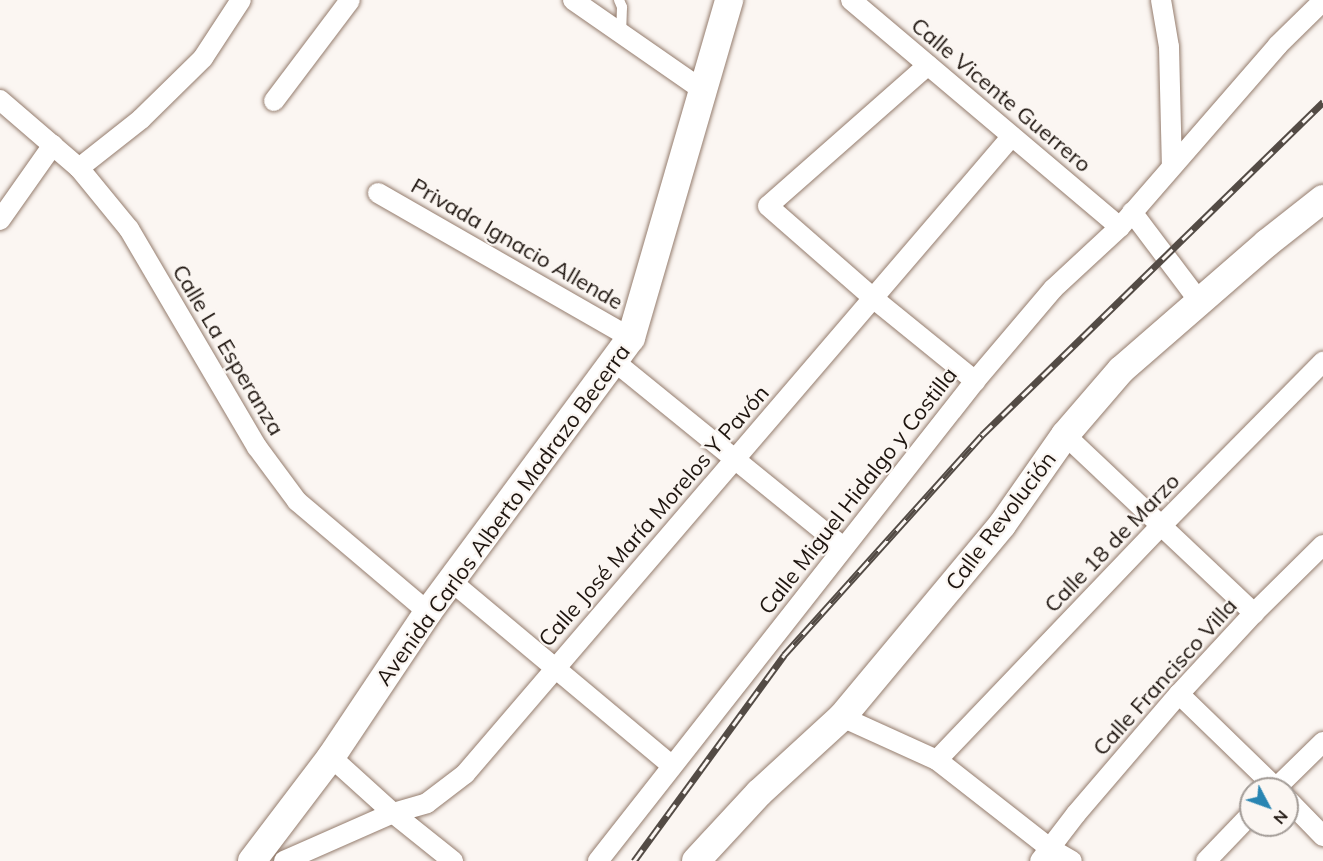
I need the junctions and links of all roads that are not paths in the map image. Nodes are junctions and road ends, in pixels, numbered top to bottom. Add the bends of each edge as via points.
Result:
1 (241, 0) edge
2 (350, 0) edge
3 (573, 0) edge
4 (619, 0) edge
5 (729, 0) edge
6 (850, 0) edge
7 (1161, 0) edge
8 (1323, 0) edge
9 (621, 33) junction
10 (928, 64) junction
11 (704, 91) junction
12 (0, 100) edge
13 (274, 101) dead end
14 (1012, 136) junction
15 (53, 145) junction
16 (1172, 166) junction
17 (79, 168) junction
18 (378, 193) dead end
19 (1323, 200) edge
20 (0, 220) edge
21 (1126, 220) junction
22 (873, 298) junction
23 (1199, 301) junction
24 (631, 338) junction
25 (614, 361) junction
26 (1323, 362) edge
27 (975, 381) junction
28 (1065, 435) junction
29 (736, 458) junction
30 (1161, 526) junction
31 (1323, 545) edge
32 (843, 547) junction
33 (451, 581) junction
34 (428, 612) junction
35 (1254, 612) junction
36 (553, 669) junction
37 (1179, 694) junction
38 (843, 717) junction
39 (1323, 742) edge
40 (331, 757) junction
41 (937, 760) junction
42 (672, 766) junction
43 (1265, 777) edge
44 (1292, 777) edge
45 (1299, 811) edge
46 (393, 813) junction
47 (1239, 827) edge
48 (1323, 836) edge
49 (1046, 855) edge
50 (252, 861) edge
51 (284, 861) edge
52 (453, 861) edge
53 (598, 861) edge
54 (696, 861) edge
55 (1072, 861) edge
56 (1206, 861) edge

1 - 17 street via 203,58 141,119
2 - 13 street
3 - 9 street
4 - 9 lane
5 - 11 street, Avenida Carlos Alberto Madrazo Becerra
6 - 10 street, Calle Vicente Guerrero
7 - 16 street via 1169,47
8 - 16 street, Calle Miguel Hidalgo y Costilla via 1278,45
9 - 11 street
10 - 14 street, Calle Vicente Guerrero
10 - 22 street via 768,206
11 - 24 street, Avenida Carlos Alberto Madrazo Becerra
12 - 15 street, Calle La Esperanza
14 - 21 street, Calle Vicente Guerrero
14 - 22 street, Calle José María Morelos Y Pavón
15 - 17 street, Calle La Esperanza
15 - 20 street
16 - 21 street, Calle Miguel Hidalgo y Costilla
17 - 34 street, Calle La Esperanza via 129,229 257,447 297,501
18 - 24 street, Privada Ignacio Allende
19 - 23 street, Calle Revolución
21 - 23 street, Calle Vicente Guerrero
21 - 27 street, Calle Miguel Hidalgo y Costilla via 1053,289
22 - 27 street
22 - 29 street, Calle José María Morelos Y Pavón
23 - 28 street, Calle Revolución via 1121,370
24 - 25 street, Avenida Carlos Alberto Madrazo Becerra
25 - 29 street
25 - 33 street, Avenida Carlos Alberto Madrazo Becerra
26 - 30 street, Calle 18 de Marzo
27 - 32 street, Calle Miguel Hidalgo y Costilla
28 - 30 street
28 - 38 street, Calle Revolución via 1002,525
29 - 32 street
29 - 36 street, Calle José María Morelos Y Pavón
30 - 35 street
30 - 41 street, Calle 18 de Marzo
31 - 35 street, Calle Francisco Villa
32 - 42 street, Calle Miguel Hidalgo y Costilla
33 - 34 street, Avenida Carlos Alberto Madrazo Becerra
33 - 36 street
34 - 40 street, Avenida Carlos Alberto Madrazo Becerra
35 - 37 street, Calle Francisco Villa
36 - 42 street
36 - 46 street, Calle José María Morelos Y Pavón via 465,774 427,803
37 - 43 street
37 - 49 street, Calle Francisco Villa
38 - 41 street
38 - 54 street, Calle Revolución via 759,793
39 - 44 street
40 - 46 street
40 - 50 street, Avenida Carlos Alberto Madrazo Becerra
41 - 49 street
42 - 53 street, Calle Miguel Hidalgo y Costilla
45 - 48 street
46 - 51 street, Calle José María Morelos Y Pavón
46 - 52 street
47 - 56 street
49 - 55 street

